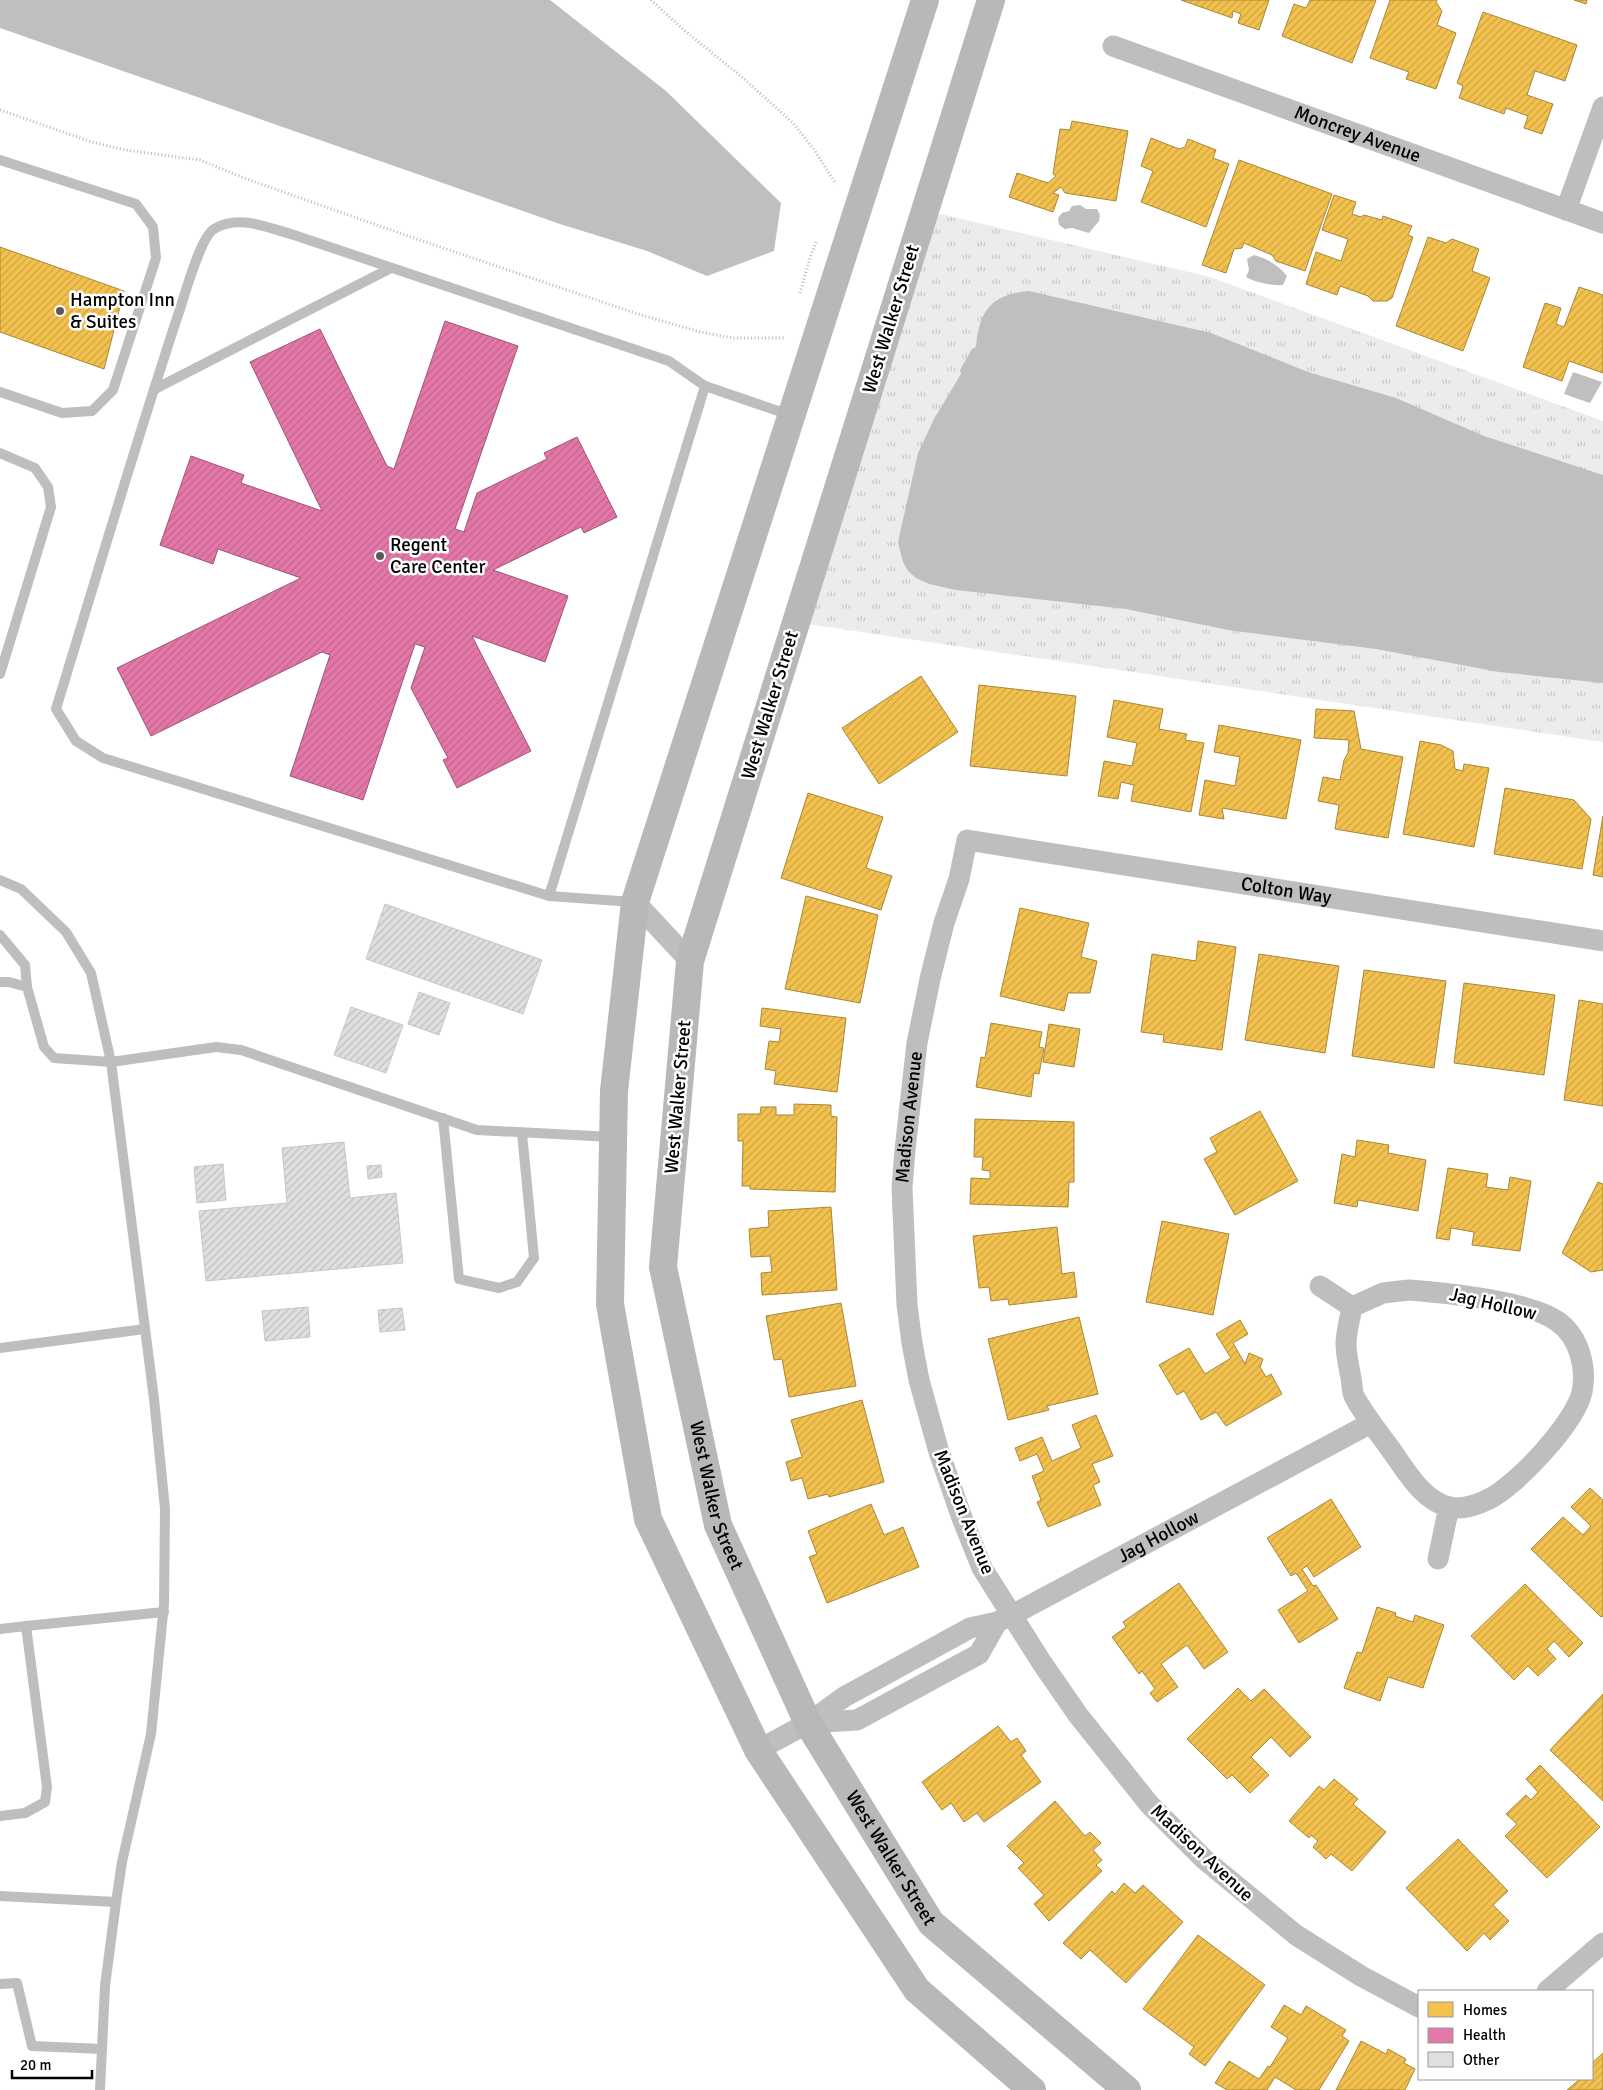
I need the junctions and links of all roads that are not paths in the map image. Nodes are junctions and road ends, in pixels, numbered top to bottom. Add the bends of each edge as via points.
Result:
1 (925, 0) edge
2 (991, 0) edge
3 (1113, 46) dead end
4 (1603, 107) edge
5 (0, 160) edge
6 (1566, 210) junction
7 (1603, 223) edge
8 (391, 268) junction
9 (705, 386) junction
10 (155, 389) junction
11 (0, 392) edge
12 (791, 415) junction
13 (0, 454) edge
14 (0, 674) edge
15 (967, 840) joint
16 (0, 880) edge
17 (549, 896) junction
18 (635, 902) junction
19 (0, 935) edge
20 (1603, 942) edge
21 (690, 960) junction
22 (0, 982) edge
23 (27, 987) junction
24 (111, 1062) junction
25 (443, 1118) junction
26 (522, 1132) junction
27 (613, 1138) junction
28 (1320, 1286) dead end
29 (1352, 1307) junction
30 (145, 1329) junction
31 (0, 1348) edge
32 (1372, 1423) junction
33 (1449, 1507) junction
34 (1438, 1560) dead end
35 (164, 1612) junction
36 (1005, 1618) junction
37 (26, 1626) junction
38 (0, 1630) edge
39 (808, 1723) junction
40 (758, 1750) junction
41 (0, 1816) edge
42 (0, 1896) edge
43 (116, 1902) junction
44 (1603, 1943) edge
45 (0, 1984) edge
46 (1548, 1990) edge
47 (1418, 2006) edge
48 (102, 2049) junction
49 (1117, 2087) edge
50 (100, 2090) edge
51 (1032, 2090) edge

1 - 12 street
2 - 21 street, West Walker Street
3 - 6 street, Moncrey Avenue
4 - 6 street
5 - 11 lane via 136,204 152,227 156,258 113,390 92,411 62,413
6 - 7 street, Moncrey Avenue
8 - 9 lane via 670,361
8 - 10 lane
8 - 10 lane via 253,224 232,222 212,230 202,244
9 - 12 lane
9 - 17 lane
10 - 17 lane via 56,709 76,741 103,758
12 - 18 street
13 - 14 lane via 35,468 48,487 51,507
15 - 20 street, Colton Way
15 - 36 street, Madison Avenue via 932,972 918,1043 902,1188 907,1305 919,1380 939,1452 982,1568
16 - 24 lane via 21,889 66,932 91,973
17 - 18 lane
18 - 21 street
18 - 27 street via 614,1091
19 - 23 lane via 25,964
21 - 39 street, West Walker Street via 663,1267 718,1524
22 - 23 lane
23 - 24 lane via 44,1047 54,1058
24 - 25 lane via 216,1047 241,1050
24 - 30 lane
25 - 26 lane via 477,1130
25 - 26 lane via 459,1279 499,1288 517,1282 534,1258
26 - 27 lane
27 - 40 street via 610,1304 648,1519
28 - 29 street
29 - 32 street via 1346,1343 1348,1364 1354,1395
29 - 33 street, Jag Hollow via 1383,1293 1409,1290 1440,1292 1532,1310 1557,1321 1574,1340 1583,1375 1582,1393 1570,1420 1531,1464 1490,1499 1470,1507
30 - 31 lane
30 - 35 lane via 165,1508
32 - 33 street via 1415,1483 1430,1498
32 - 36 street, Jag Hollow
33 - 34 street
35 - 37 lane
35 - 43 lane via 151,1734
36 - 39 street, Jag Hollow via 970,1628 844,1697
36 - 47 street, Madison Avenue via 1042,1663 1078,1715 1176,1833 1296,1934 1360,1976
37 - 38 lane
37 - 41 lane via 47,1788 45,1802 25,1813
39 - 40 street, Jag Hollow
39 - 49 street, West Walker Street via 931,1923
40 - 51 street via 917,1990
42 - 43 lane
43 - 48 lane via 105,1986
44 - 46 street
45 - 48 lane via 17,1983 32,2046
48 - 50 lane

